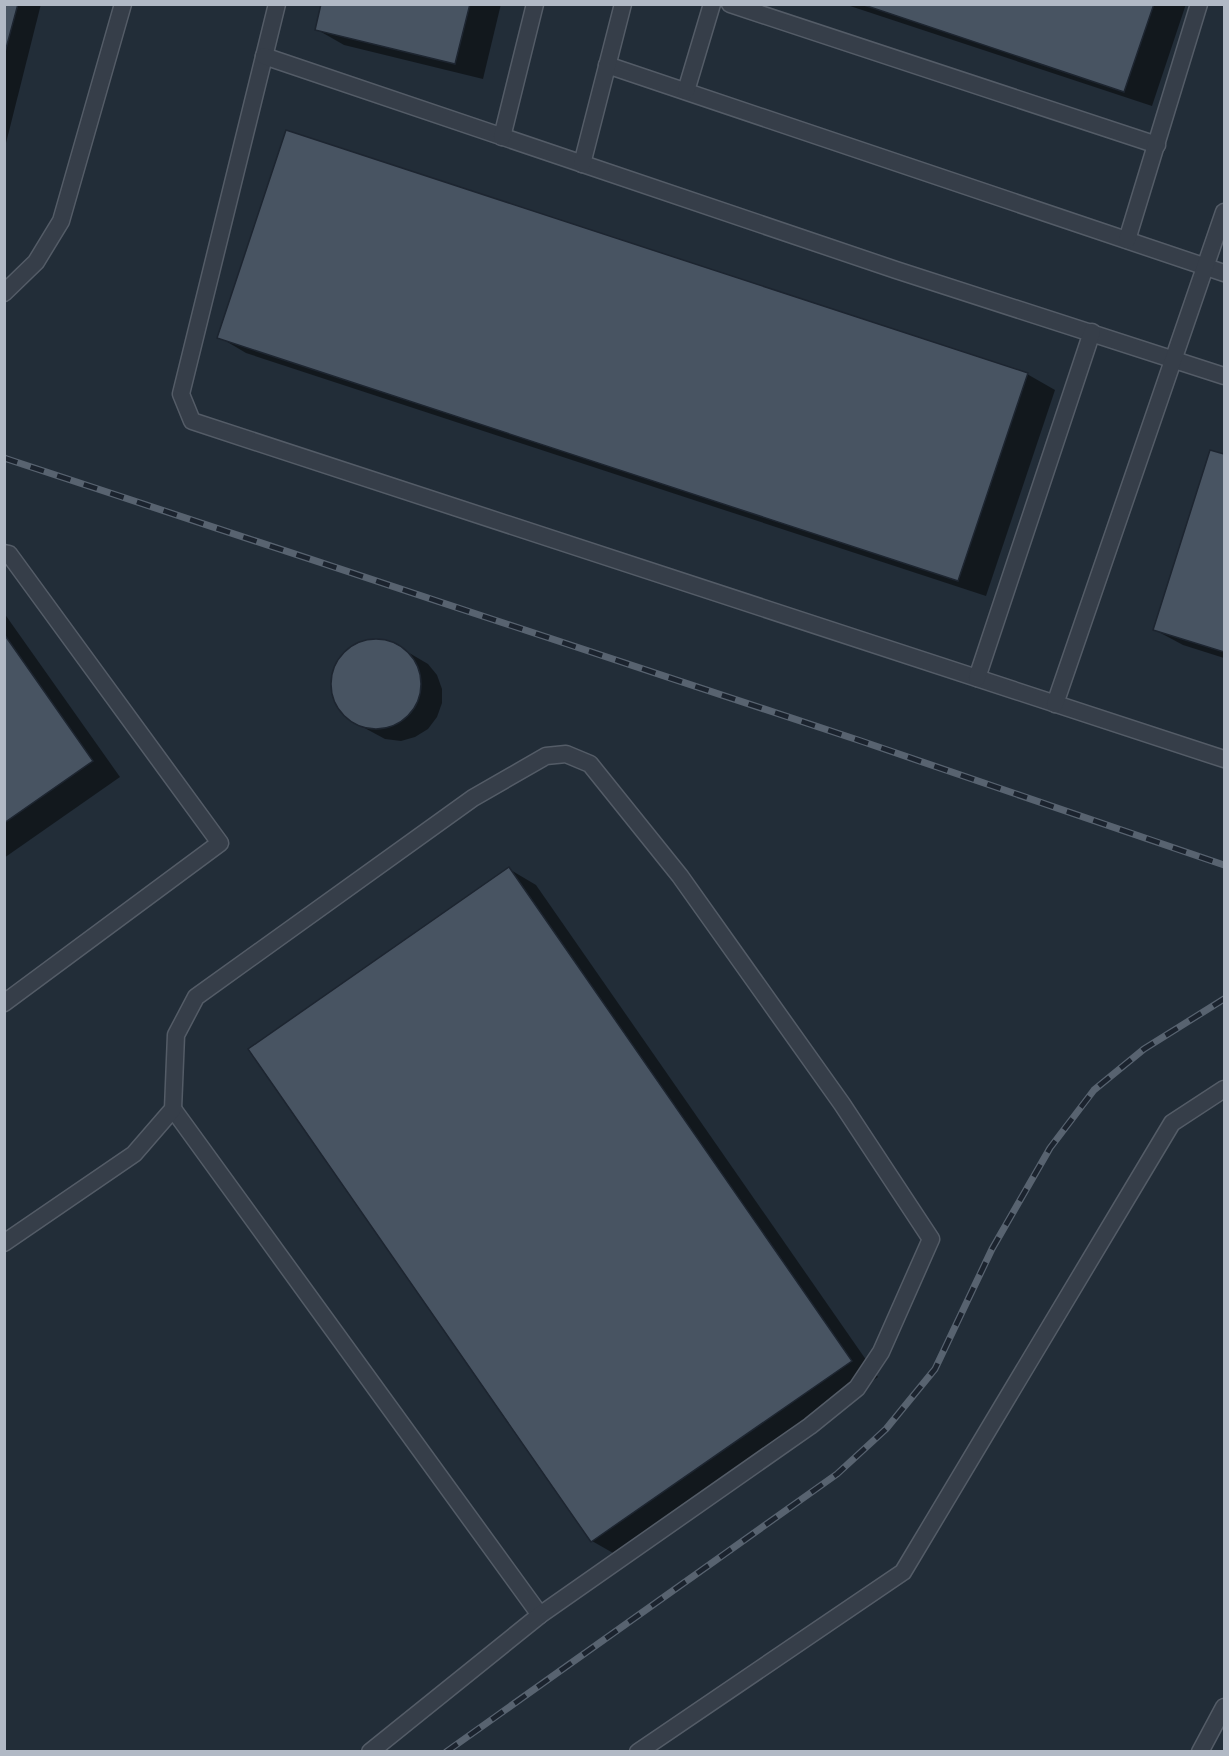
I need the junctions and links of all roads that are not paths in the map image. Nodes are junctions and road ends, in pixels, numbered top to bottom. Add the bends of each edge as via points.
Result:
1 (123, 4) edge
2 (277, 4) edge
3 (535, 4) edge
4 (623, 4) edge
5 (712, 4) edge
6 (730, 4) edge
7 (1199, 4) edge
8 (264, 57) junction
9 (607, 65) junction
10 (686, 92) junction
11 (502, 137) junction
12 (1157, 145) junction
13 (582, 164) junction
14 (1224, 212) edge
15 (1127, 240) junction
16 (1206, 266) junction
17 (1224, 273) edge
18 (4, 293) edge
19 (1092, 332) junction
20 (1174, 358) junction
21 (1224, 376) edge
22 (4, 553) edge
23 (977, 678) junction
24 (1055, 704) junction
25 (1224, 759) edge
26 (4, 1003) edge
27 (1224, 1089) edge
28 (173, 1109) junction
29 (4, 1243) edge
30 (540, 1615) junction
31 (1224, 1707) edge
32 (370, 1752) edge
33 (638, 1752) edge
34 (1200, 1752) edge

1 - 18 lane via 61,221 36,262
2 - 8 lane
3 - 11 lane
4 - 9 lane
5 - 10 lane
6 - 12 lane
7 - 12 lane
8 - 11 lane
8 - 23 lane via 181,394 192,421
9 - 10 lane
9 - 13 lane
10 - 15 lane
11 - 13 lane
12 - 15 lane
13 - 19 lane
14 - 16 lane
15 - 16 lane
16 - 17 lane
16 - 20 lane
19 - 20 lane
19 - 23 lane
20 - 21 lane
20 - 24 lane
22 - 26 lane via 9,554 220,843
23 - 24 lane
24 - 25 lane
27 - 33 lane via 1172,1122 903,1572
28 - 29 lane via 134,1154
28 - 30 lane
28 - 30 lane via 176,1035 196,997 472,798 546,756 566,754 590,764 680,876 842,1104 931,1239 881,1352 857,1388 810,1426
30 - 32 lane
31 - 34 lane

